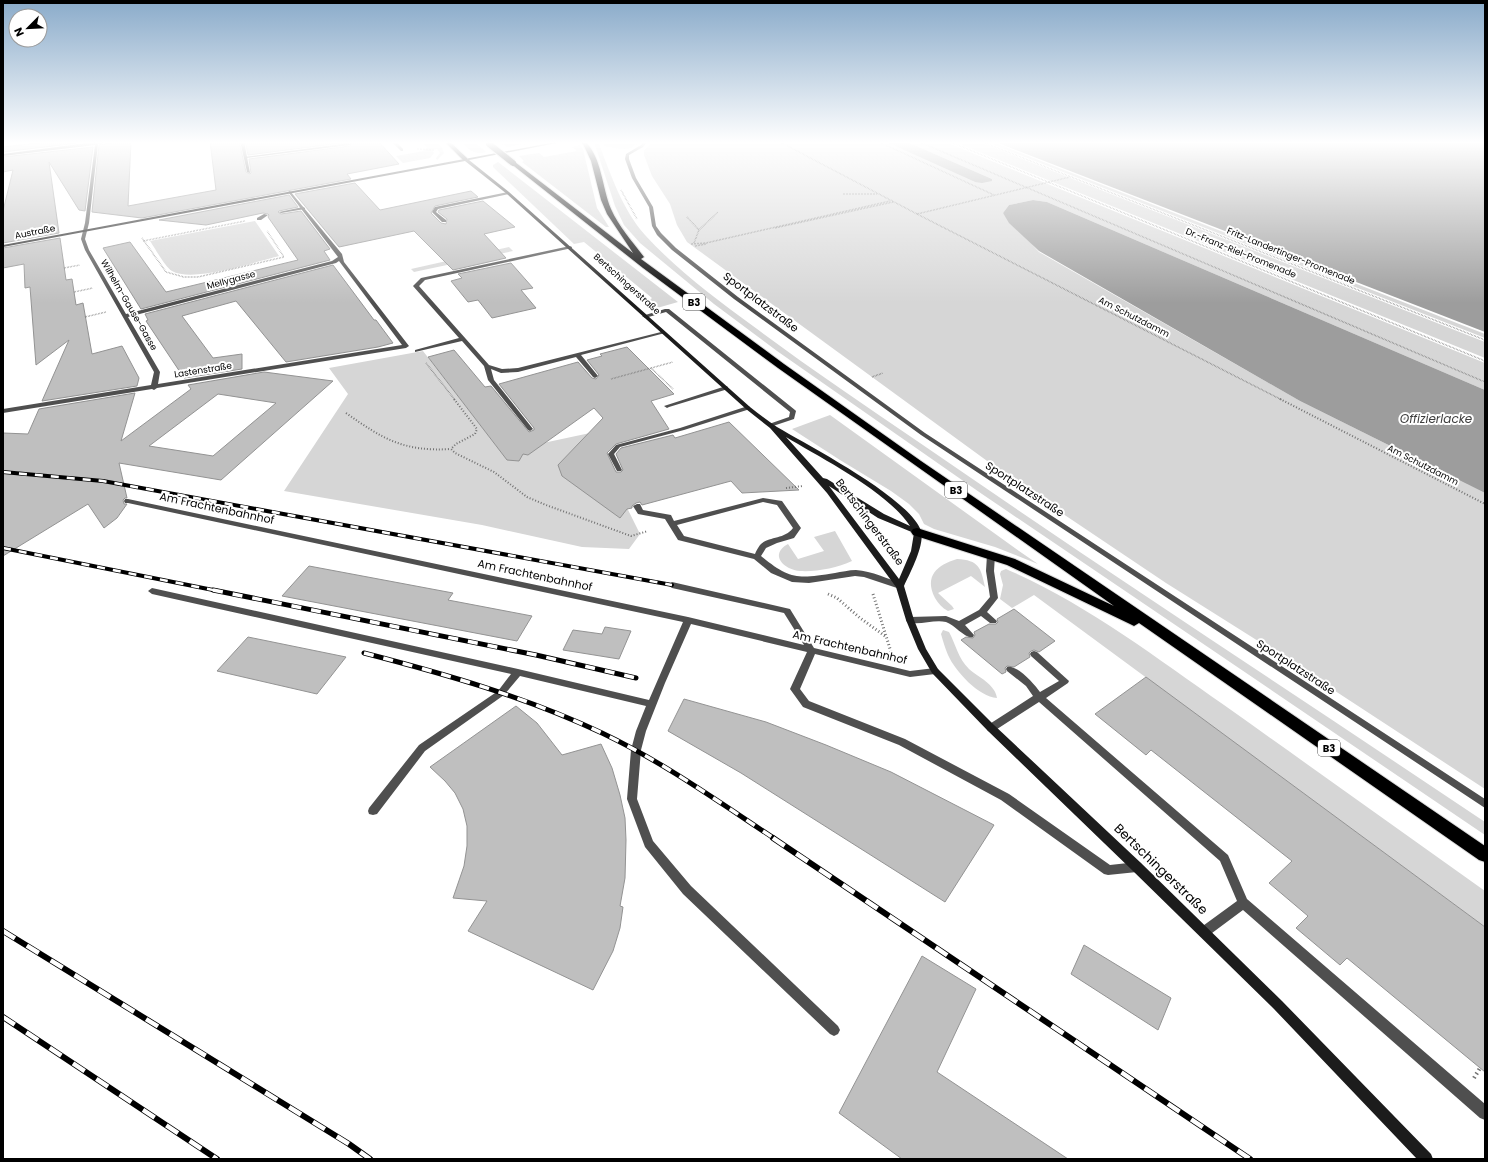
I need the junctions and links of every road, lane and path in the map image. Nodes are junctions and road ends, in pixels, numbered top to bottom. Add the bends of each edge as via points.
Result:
1 (90, 195) edge
2 (273, 195) edge
3 (293, 195) edge
4 (494, 195) edge
5 (512, 195) edge
6 (554, 195) edge
7 (603, 195) edge
8 (644, 195) edge
9 (881, 195) edge
10 (994, 195) edge
11 (1044, 195) edge
12 (1081, 195) edge
13 (1119, 195) edge
14 (891, 200) junction
15 (894, 202) junction
16 (303, 208) junction
17 (281, 212) dead end
18 (718, 212) dead end
19 (917, 214) junction
20 (266, 215) dead end
21 (687, 217) dead end
22 (259, 218) junction
23 (444, 221) dead end
24 (699, 230) junction
25 (86, 231) junction
26 (142, 238) dead end
27 (144, 241) junction
28 (687, 245) dead end
29 (3, 246) edge
30 (570, 248) junction
31 (340, 258) junction
32 (80, 265) dead end
33 (64, 268) dead end
34 (648, 268) junction
35 (93, 288) dead end
36 (74, 292) dead end
37 (106, 312) dead end
38 (125, 316) junction
39 (645, 316) junction
40 (85, 317) dead end
41 (663, 332) junction
42 (463, 339) junction
43 (1485, 340) edge
44 (417, 351) joint
45 (577, 354) junction
46 (678, 360) dead end
47 (1485, 360) edge
48 (487, 366) junction
49 (651, 368) junction
50 (595, 376) dead end
51 (608, 380) dead end
52 (1485, 382) edge
53 (154, 388) junction
54 (726, 388) junction
55 (685, 401) junction
56 (667, 406) dead end
57 (748, 408) junction
58 (3, 411) edge
59 (346, 413) dead end
60 (772, 426) junction
61 (530, 429) dead end
62 (451, 449) junction
63 (619, 470) dead end
64 (816, 474) junction
65 (128, 501) dead end
66 (1485, 504) edge
67 (637, 506) dead end
68 (672, 524) junction
69 (917, 532) junction
70 (991, 555) junction
71 (758, 557) junction
72 (672, 585) dead end
73 (900, 586) junction
74 (152, 591) dead end
75 (824, 593) dead end
76 (982, 612) junction
77 (688, 620) junction
78 (910, 620) junction
79 (993, 621) dead end
80 (959, 625) junction
81 (970, 634) dead end
82 (885, 636) dead end
83 (1172, 640) junction
84 (812, 651) junction
85 (1034, 654) dead end
86 (1010, 669) dead end
87 (935, 671) junction
88 (518, 672) junction
89 (1039, 697) junction
90 (652, 704) junction
91 (991, 728) junction
92 (1485, 804) edge
93 (373, 811) dead end
94 (1485, 855) edge
95 (1137, 867) junction
96 (1243, 903) junction
97 (1204, 932) junction
98 (834, 1030) dead end
99 (1485, 1113) edge
100 (1426, 1159) edge

1 - 25 street, Wilhelm-Gause-Gasse
2 - 25 street, Austraße
3 - 16 street
4 - 23 street via 437,208 434,212
5 - 30 street, Bertschingerstraße
6 - 34 highway, B3, bridge
7 - 34 highway, B3 via 616,225
8 - 92 street, Sportplatzstraße via 651,206 654,226 674,249 922,434
9 - 14 path, Am Schutzdamm
10 - 19 path
11 - 52 path
12 - 47 path, Dr.-Franz-Riel-Promenade
13 - 43 path, Fritz-Landertinger-Promenade
14 - 15 path, Am Schutzdamm
14 - 24 path via 706,243 693,243
15 - 19 path, Am Schutzdamm
15 - 28 path via 697,246
16 - 17 street
16 - 31 street
18 - 24 path
19 - 66 path, Am Schutzdamm
20 - 22 street
21 - 24 path
22 - 27 path
22 - 27 path via 284,257 198,277 184,277 166,272
25 - 29 street, Austraße
25 - 38 street, Wilhelm-Gause-Gasse via 83,239 87,250
26 - 27 path
30 - 39 street, Bertschingerstraße
30 - 42 street via 418,282 416,286
31 - 38 street, Mellygasse via 334,262
31 - 53 street, Lastenstraße via 406,346
32 - 33 path
34 - 83 highway, B3 via 824,397
35 - 36 path
37 - 40 path
38 - 53 street, Wilhelm-Gause-Gasse via 157,372
39 - 41 street, Bertschingerstraße
39 - 60 street via 667,310 793,411 792,418
41 - 45 street
41 - 54 street, Bertschingerstraße
42 - 44 street
42 - 48 street
44 - 62 path via 477,429 475,434
45 - 48 street via 518,370 501,371
45 - 50 street
46 - 49 path
48 - 61 street via 490,380
49 - 51 path
49 - 55 path
53 - 58 street, Lastenstraße
54 - 55 street
54 - 57 street, Bertschingerstraße
55 - 56 street
57 - 60 street, Bertschingerstraße
57 - 63 street via 618,446 610,454
59 - 62 path via 391,443 431,450
60 - 64 street, Bertschingerstraße
60 - 69 street, Bertschingerstraße via 895,503
62 - 68 path via 494,472 527,497 631,536
64 - 69 street, Bertschingerstraße via 871,510
64 - 73 street, Bertschingerstraße
65 - 77 street, Am Frachtenbahnhof
67 - 68 street via 641,512 668,517
68 - 71 street via 681,538
68 - 71 street via 764,500 779,503 797,528 791,536 763,546
69 - 70 highway
69 - 73 street, Bertschingerstraße via 915,553
70 - 76 street via 989,564 994,598
70 - 83 highway via 1051,580
71 - 73 street via 774,571 792,579 809,580 855,573
72 - 84 street via 787,611
73 - 78 street, Bertschingerstraße
74 - 88 street
75 - 82 path via 837,598
76 - 79 street
76 - 80 street
77 - 84 street, Am Frachtenbahnhof
77 - 90 street
78 - 80 street via 946,619
78 - 87 street, Bertschingerstraße via 922,650
80 - 81 street
83 - 94 highway, B3
84 - 87 street, Am Frachtenbahnhof via 910,674
84 - 95 street via 794,689 806,704 902,742 1005,797 1108,870
85 - 89 street via 1065,681
86 - 89 street via 1029,684
87 - 91 street, Bertschingerstraße
88 - 90 street
88 - 93 street via 501,693 422,748
89 - 91 street
89 - 96 street via 1224,858
90 - 98 street via 636,750 632,799 649,844 687,890
91 - 95 street, Bertschingerstraße
95 - 97 street, Bertschingerstraße
96 - 97 street
96 - 99 street
97 - 100 street, Bertschingerstraße

